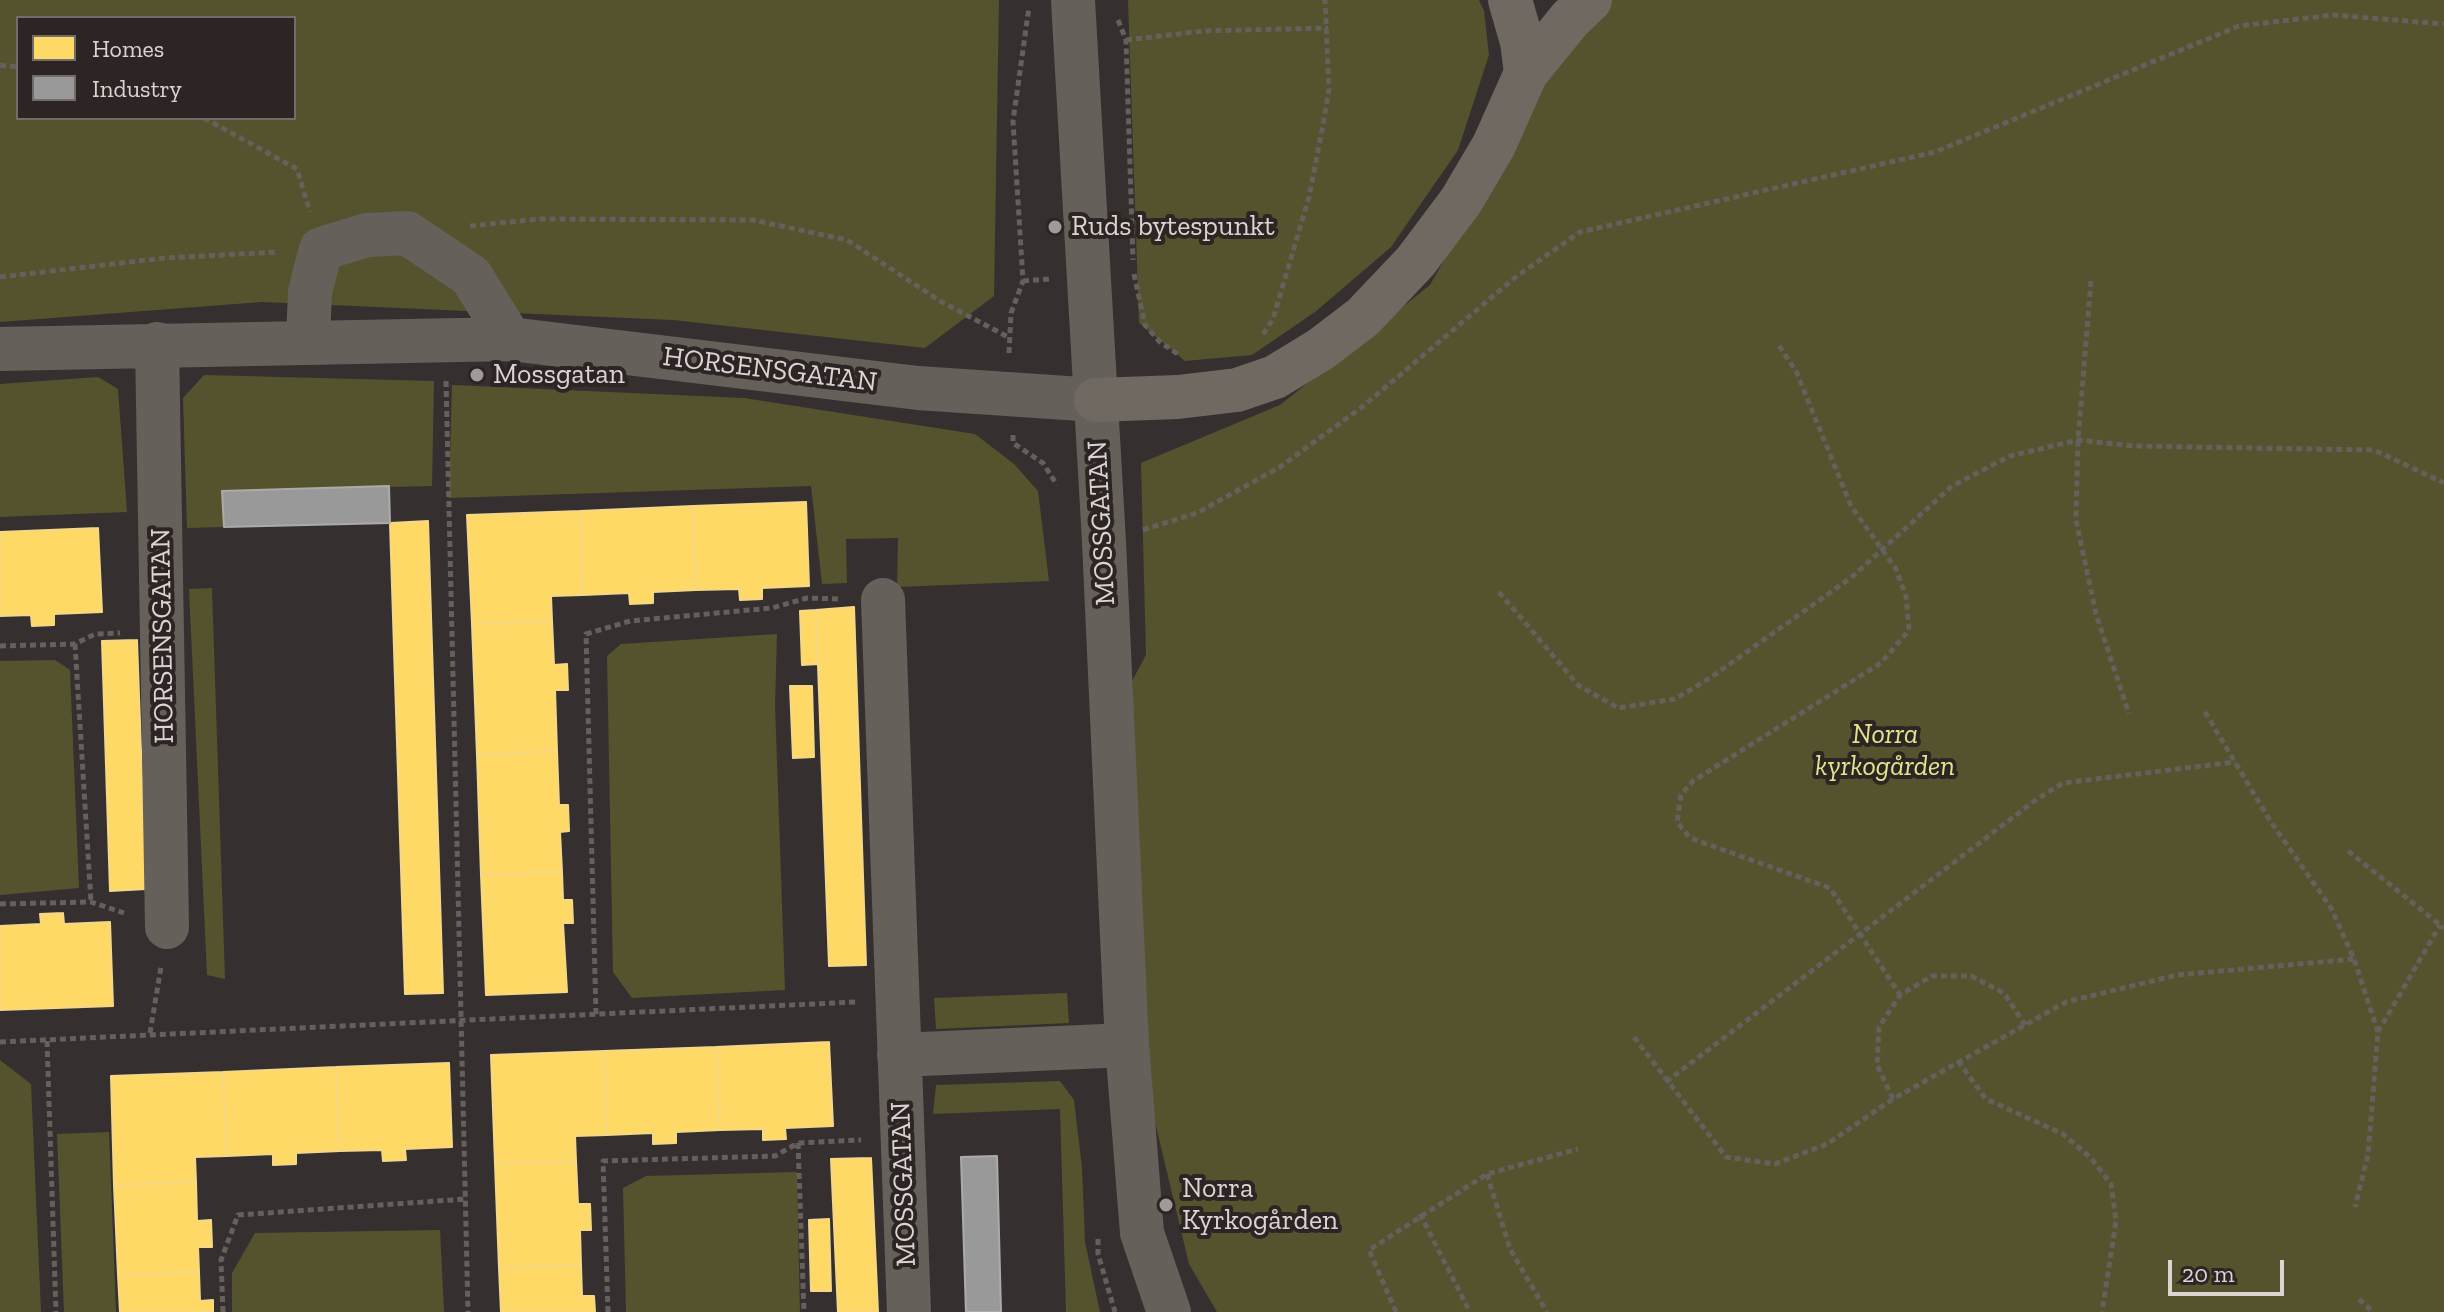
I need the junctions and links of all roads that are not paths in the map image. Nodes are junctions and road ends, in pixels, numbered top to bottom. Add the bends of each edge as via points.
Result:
1 (1073, 0) edge
2 (1510, 0) edge
3 (1590, 0) edge
4 (1526, 73) junction
5 (510, 339) junction
6 (308, 340) junction
7 (157, 344) junction
8 (0, 349) edge
9 (1096, 400) junction
10 (883, 600) road end
11 (167, 927) road end
12 (1127, 1045) junction
13 (899, 1055) junction
14 (909, 1312) edge
15 (1169, 1312) edge

1 - 9 street, MOSSGATAN
2 - 4 main road
3 - 4 main road
4 - 9 main road via 1494,145 1461,201 1416,261 1363,317 1321,349 1275,377 1237,390
5 - 6 street, HORSENSGATAN
5 - 6 street via 471,276 407,233 367,235 321,249 310,292
5 - 9 street, HORSENSGATAN via 918,388
6 - 7 street, HORSENSGATAN
7 - 8 street, HORSENSGATAN
7 - 11 street, HORSENSGATAN
9 - 12 street, MOSSGATAN
10 - 13 street, MOSSGATAN
12 - 13 street
12 - 15 street, MOSSGATAN via 1142,1233
13 - 14 street, MOSSGATAN

